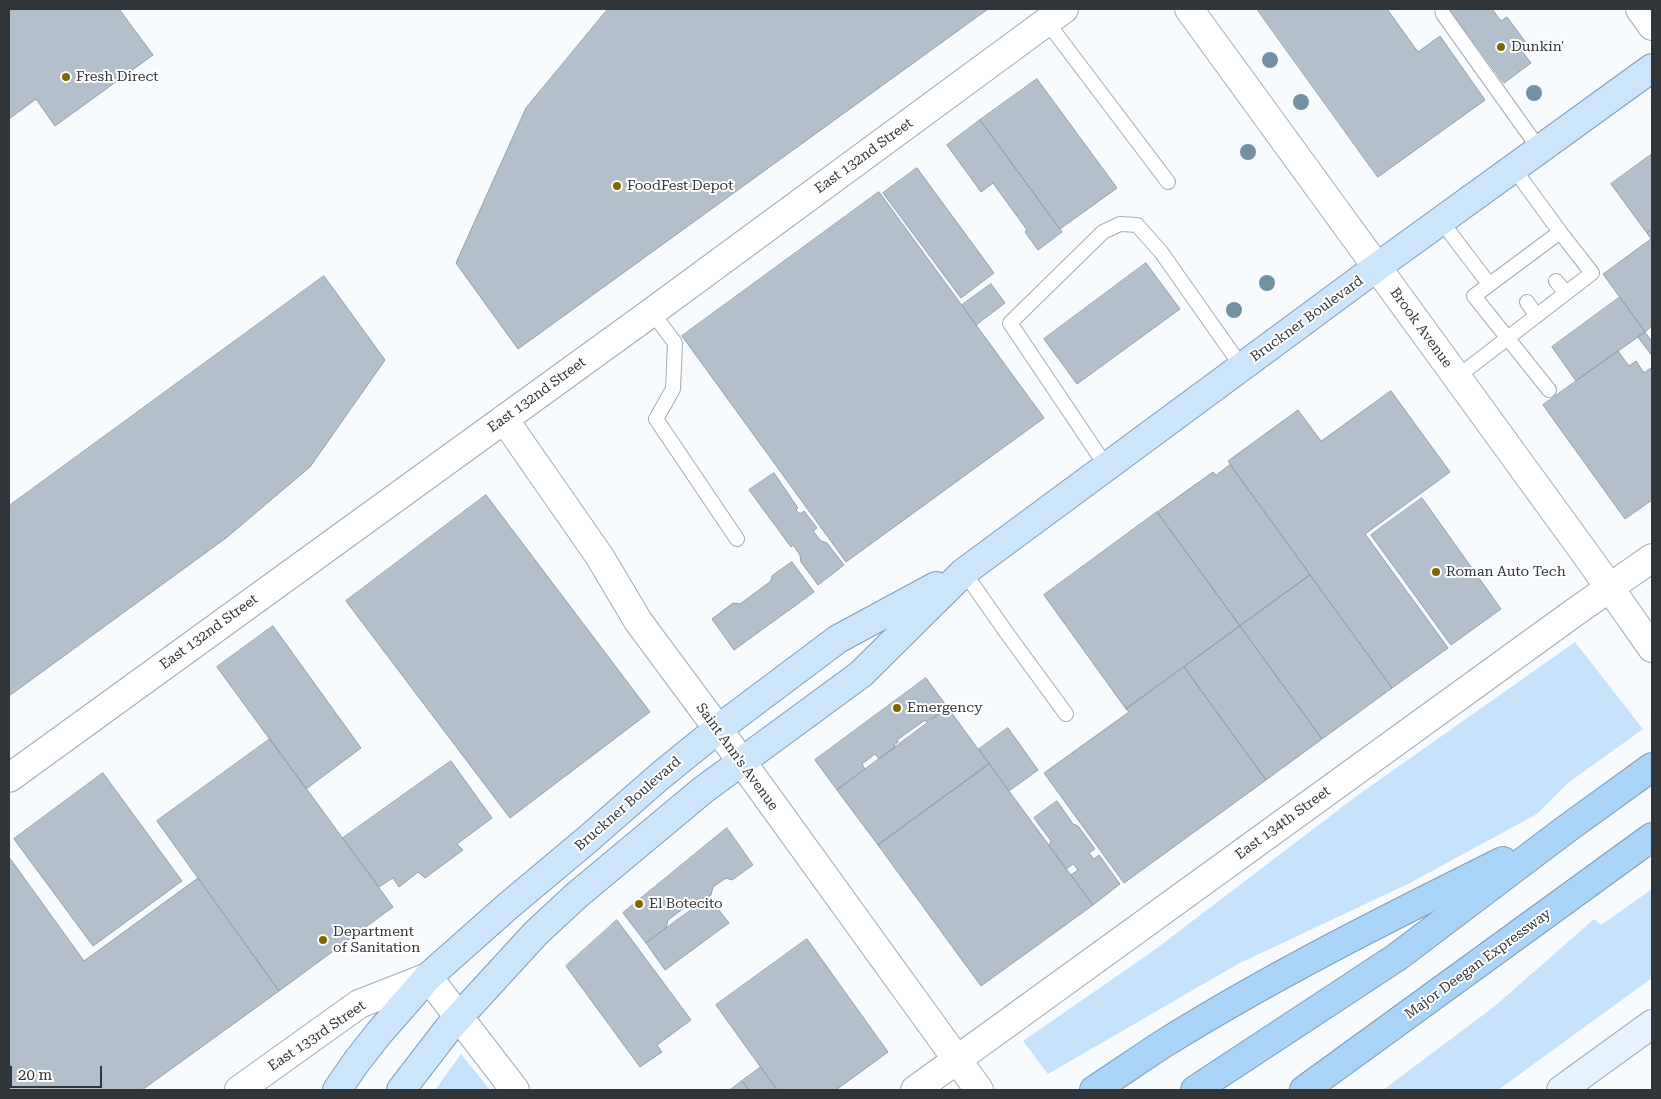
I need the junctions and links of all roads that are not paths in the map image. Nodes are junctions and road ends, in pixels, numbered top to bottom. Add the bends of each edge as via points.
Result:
1 (1189, 9) edge
2 (1442, 9) edge
3 (1640, 9) edge
4 (1056, 15) edge
5 (1652, 26) edge
6 (1652, 68) edge
7 (1540, 150) junction
8 (1514, 169) junction
9 (1168, 182) dead end
10 (1441, 221) junction
11 (1560, 232) junction
12 (1531, 253) junction
13 (1541, 264) dead end
14 (1377, 267) junction
15 (1556, 281) dead end
16 (1489, 284) junction
17 (1566, 293) junction
18 (1527, 302) dead end
19 (652, 312) junction
20 (1536, 315) junction
21 (1507, 337) junction
22 (1242, 367) junction
23 (1457, 378) junction
24 (1549, 390) dead end
25 (504, 419) junction
26 (1106, 466) junction
27 (737, 539) dead end
28 (1652, 558) edge
29 (964, 572) junction
30 (1610, 588) junction
31 (1652, 648) edge
32 (1066, 714) dead end
33 (718, 729) junction
34 (742, 762) junction
35 (1652, 767) edge
36 (9, 778) edge
37 (1564, 830) junction
38 (1652, 837) edge
39 (428, 977) junction
40 (459, 1017) junction
41 (1652, 1024) edge
42 (957, 1059) junction
43 (239, 1090) edge
44 (337, 1090) edge
45 (401, 1090) edge
46 (515, 1090) edge
47 (914, 1090) edge
48 (979, 1090) edge
49 (1094, 1090) edge
50 (1194, 1090) edge
51 (1304, 1090) edge
52 (1561, 1090) edge

1 - 14 street, Brook Avenue
2 - 7 lane
3 - 5 street
4 - 9 lane
4 - 19 street, East 132nd Street
6 - 7 main road, Bruckner Boulevard
7 - 8 main road, Bruckner Boulevard
8 - 10 main road, Bruckner Boulevard
8 - 11 lane
10 - 14 main road, Bruckner Boulevard
10 - 16 lane
11 - 12 lane
11 - 17 lane via 1592,272
12 - 13 lane
12 - 16 lane via 1508,279
14 - 22 main road, Bruckner Boulevard
14 - 23 street, Brook Avenue
15 - 17 lane
16 - 21 lane via 1474,296
17 - 20 lane
18 - 20 lane
19 - 25 street, East 132nd Street
19 - 27 lane via 674,343 673,389 656,419
20 - 21 lane
21 - 23 lane
21 - 24 lane
22 - 26 main road, Bruckner Boulevard
22 - 26 lane via 1161,252 1137,225 1120,224 1102,232 1010,323
23 - 30 street, Brook Avenue
25 - 33 street, Saint Ann's Avenue via 600,556 638,621
25 - 36 street, East 132nd Street
26 - 29 main road, Bruckner Boulevard
28 - 30 street, East 134th Street
29 - 32 lane
29 - 33 main road, Bruckner Boulevard via 838,639
29 - 34 main road, Bruckner Boulevard via 861,674
30 - 31 street, Brook Avenue
30 - 42 street, East 134th Street
33 - 34 street, Saint Ann's Avenue
33 - 39 main road, Bruckner Boulevard
34 - 40 main road, Bruckner Boulevard via 703,790 577,895 536,933
34 - 42 street, Saint Ann's Avenue
35 - 37 highway
37 - 49 highway via 1335,946 1163,1044
37 - 50 highway via 1397,957
38 - 51 highway, Major Deegan Expressway
39 - 40 street
39 - 43 street, East 133rd Street via 359,1004
39 - 44 main road, Bruckner Boulevard via 379,1033
40 - 45 main road, Bruckner Boulevard
40 - 46 street
41 - 52 main road
42 - 47 street, East 134th Street
42 - 48 street, Saint Ann's Avenue

